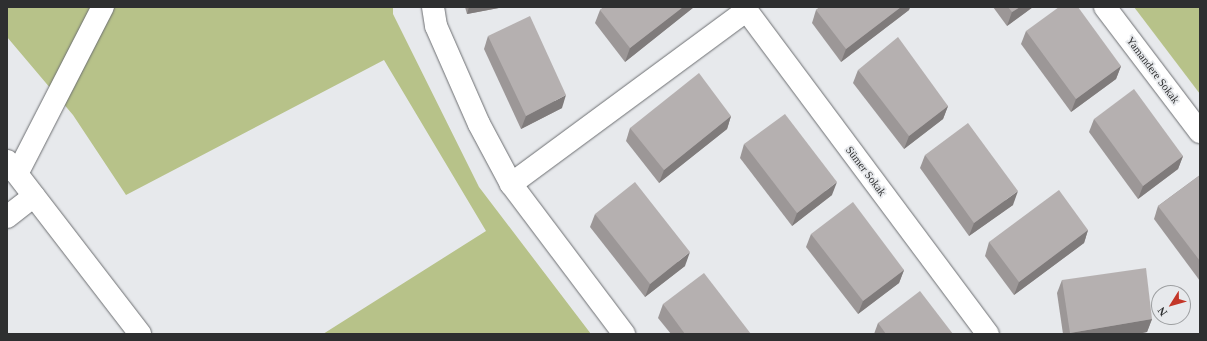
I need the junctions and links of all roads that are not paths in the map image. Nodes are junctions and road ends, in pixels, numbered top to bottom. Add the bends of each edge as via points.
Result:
1 (103, 7) edge
2 (433, 7) edge
3 (1105, 7) edge
4 (746, 9) edge
5 (1200, 132) edge
6 (12, 168) edge
7 (511, 184) junction
8 (34, 196) junction
9 (7, 217) edge
10 (140, 334) edge
11 (624, 334) edge
12 (988, 334) edge

1 - 6 street
2 - 7 street via 436,26 479,124
3 - 5 street, Yamandere Sokak
4 - 7 street
4 - 12 street, Sümer Sokak
6 - 8 street
7 - 11 street
8 - 9 street
8 - 10 street

